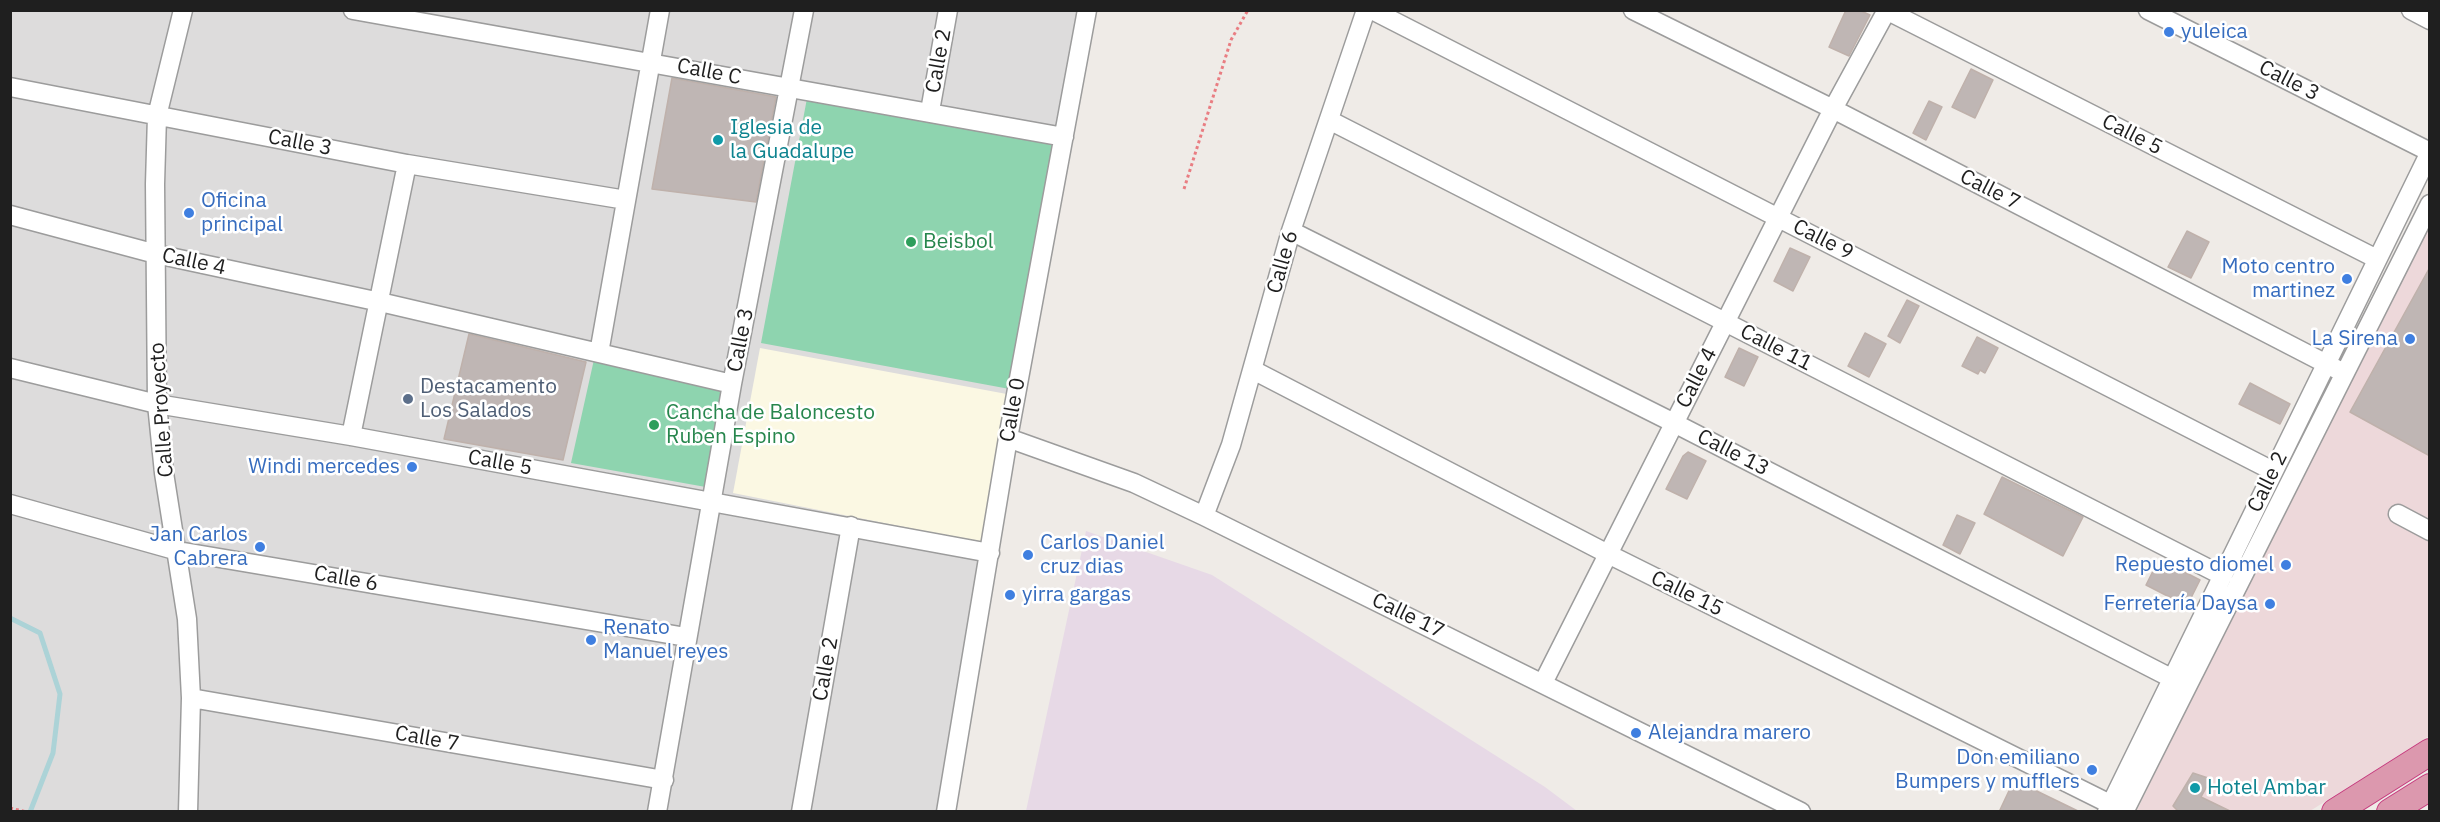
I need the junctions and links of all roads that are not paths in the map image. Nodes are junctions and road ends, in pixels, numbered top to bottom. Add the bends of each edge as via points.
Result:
1 (183, 10) edge
2 (353, 10) edge
3 (660, 10) edge
4 (804, 10) edge
5 (948, 10) edge
6 (1087, 10) edge
7 (1366, 10) edge
8 (1372, 10) edge
9 (1633, 10) edge
10 (2148, 10) edge
11 (2411, 10) edge
12 (1886, 11) edge
13 (2430, 20) edge
14 (650, 62) junction
15 (10, 87) edge
16 (790, 88) junction
17 (1833, 109) junction
18 (930, 111) junction
19 (157, 116) junction
20 (1329, 120) junction
21 (1064, 137) junction
22 (2430, 152) edge
23 (407, 164) junction
24 (626, 200) junction
25 (2430, 204) edge
26 (10, 215) edge
27 (1778, 217) junction
28 (1291, 231) junction
29 (156, 254) junction
30 (2378, 259) junction
31 (380, 302) junction
32 (1725, 322) junction
33 (599, 353) junction
34 (2326, 363) junction
35 (10, 368) edge
36 (1253, 370) junction
37 (2344, 373) junction
38 (732, 384) junction
39 (157, 404) junction
40 (1674, 423) junction
41 (351, 436) junction
42 (1008, 438) junction
43 (2273, 471) junction
44 (712, 501) junction
45 (10, 504) edge
46 (2398, 514) dead end
47 (1204, 516) junction
48 (851, 526) junction
49 (2430, 531) edge
50 (178, 551) junction
51 (990, 553) junction
52 (1608, 554) junction
53 (2223, 576) junction
54 (686, 637) junction
55 (2172, 679) junction
56 (1543, 683) junction
57 (191, 698) junction
58 (2430, 752) edge
59 (664, 780) junction
60 (2430, 787) edge
61 (2401, 809) edge
62 (2116, 810) edge
63 (188, 812) edge
64 (657, 812) edge
65 (801, 812) edge
66 (946, 812) edge
67 (1801, 812) edge
68 (2335, 812) edge

1 - 19 street, Calle Proyecto
2 - 14 street, Calle C
3 - 14 street
4 - 16 street, Calle 3
5 - 18 street, Calle 2
6 - 21 street, Calle 0
7 - 20 street, Calle 6
8 - 27 street, Calle 9
9 - 17 street, Calle 7
10 - 22 street, Calle 3
11 - 13 street
12 - 17 street, Calle 4
12 - 30 street, Calle 5
14 - 16 street, Calle C
14 - 24 street
15 - 19 street, Calle 3
16 - 18 street, Calle C
16 - 38 street, Calle 3
17 - 27 street, Calle 4
17 - 34 street, Calle 7
18 - 21 street, Calle C
19 - 23 street, Calle 3
19 - 29 street, Calle Proyecto
20 - 28 street, Calle 6
20 - 32 street, Calle 11
21 - 42 street, Calle 0
22 - 30 street, Calle 2
23 - 24 street, Calle 3
23 - 31 street
24 - 33 street
25 - 37 street, Calle 2
26 - 29 street, Calle 4
27 - 32 street, Calle 4
27 - 43 street, Calle 9
28 - 36 street, Calle 6
28 - 40 street, Calle 13
29 - 31 street, Calle 4
29 - 39 street, Calle Proyecto
30 - 34 street, Calle 2
31 - 33 street, Calle 4
31 - 41 street
32 - 40 street, Calle 4
32 - 53 street, Calle 11
33 - 38 street, Calle 4
34 - 37 street, Calle 7
34 - 43 street, Calle 2
35 - 39 street, Calle 5
36 - 47 street, Calle 6 via 1231,445
36 - 52 street, Calle 15
37 - 62 street, Calle 2
38 - 44 street, Calle 3
39 - 41 street, Calle 5
39 - 50 street, Calle Proyecto
40 - 52 street, Calle 4
40 - 55 street, Calle 13
41 - 44 street, Calle 5
42 - 47 street, Calle 17 via 1134,483
42 - 51 street, Calle 0
43 - 53 street, Calle 2
44 - 48 street, Calle 5
44 - 54 street, Calle 3
45 - 50 street, Calle 6
46 - 49 street
47 - 56 street, Calle 17
48 - 51 street, Calle 5
48 - 65 street, Calle 2
50 - 54 street, Calle 6
50 - 57 street, Calle Proyecto
51 - 66 street, Calle 0
52 - 56 street, Calle 4
52 - 62 street, Calle 15
53 - 55 street, Calle 2
54 - 59 street, Calle 3
55 - 62 street, Calle 2
56 - 67 street, Calle 17
57 - 59 street, Calle 7
57 - 63 street, Calle Proyecto
58 - 68 highway
59 - 64 street, Calle 3
60 - 61 highway

